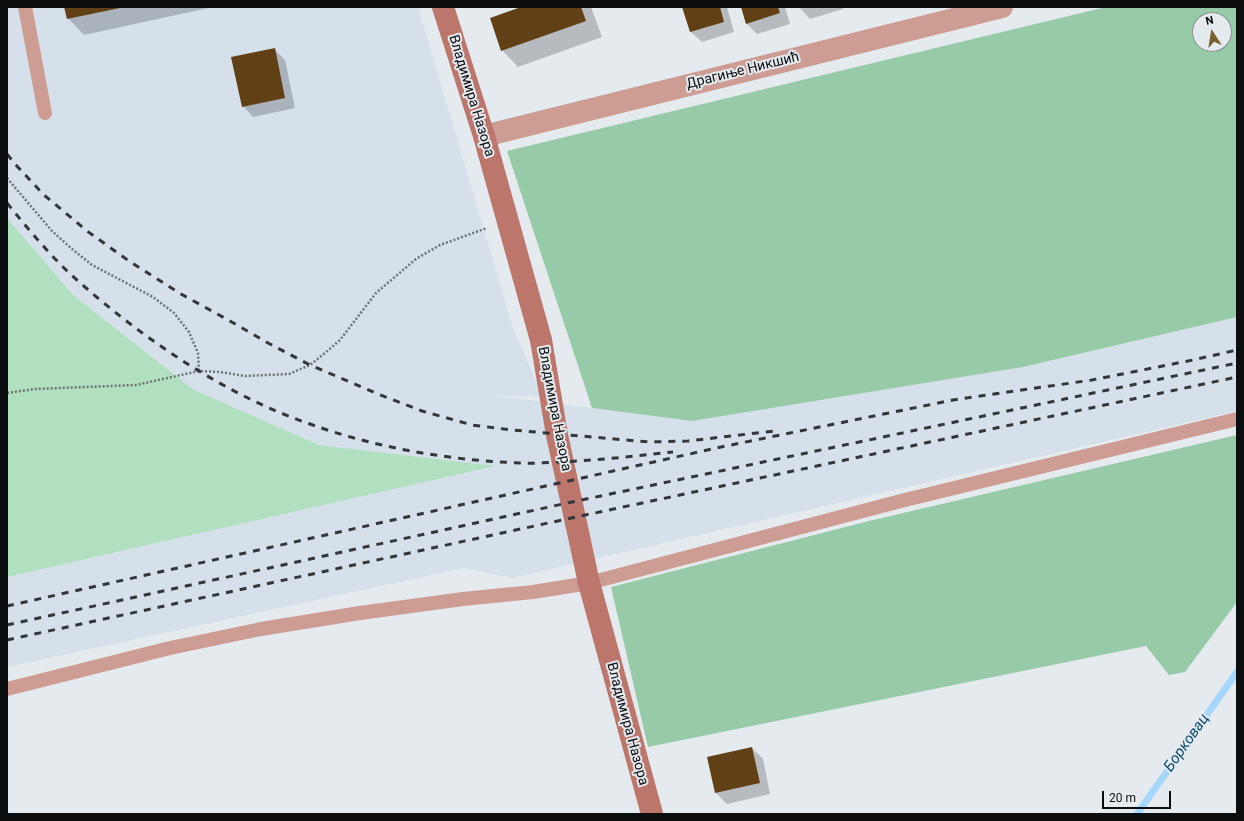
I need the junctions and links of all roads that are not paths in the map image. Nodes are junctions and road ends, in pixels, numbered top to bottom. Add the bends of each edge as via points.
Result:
1 (25, 7) edge
2 (443, 7) edge
3 (1002, 7) edge
4 (45, 113) dead end
5 (484, 136) junction
6 (1237, 419) edge
7 (589, 583) junction
8 (7, 689) edge
9 (652, 814) edge

1 - 4 lane
2 - 5 street, Владимира Назора
3 - 5 street, Драгиње Никшић
5 - 7 street, Владимира Назора via 541,340 557,435
6 - 7 lane via 900,501
7 - 8 lane via 360,613 261,629 170,648
7 - 9 street, Владимира Назора

